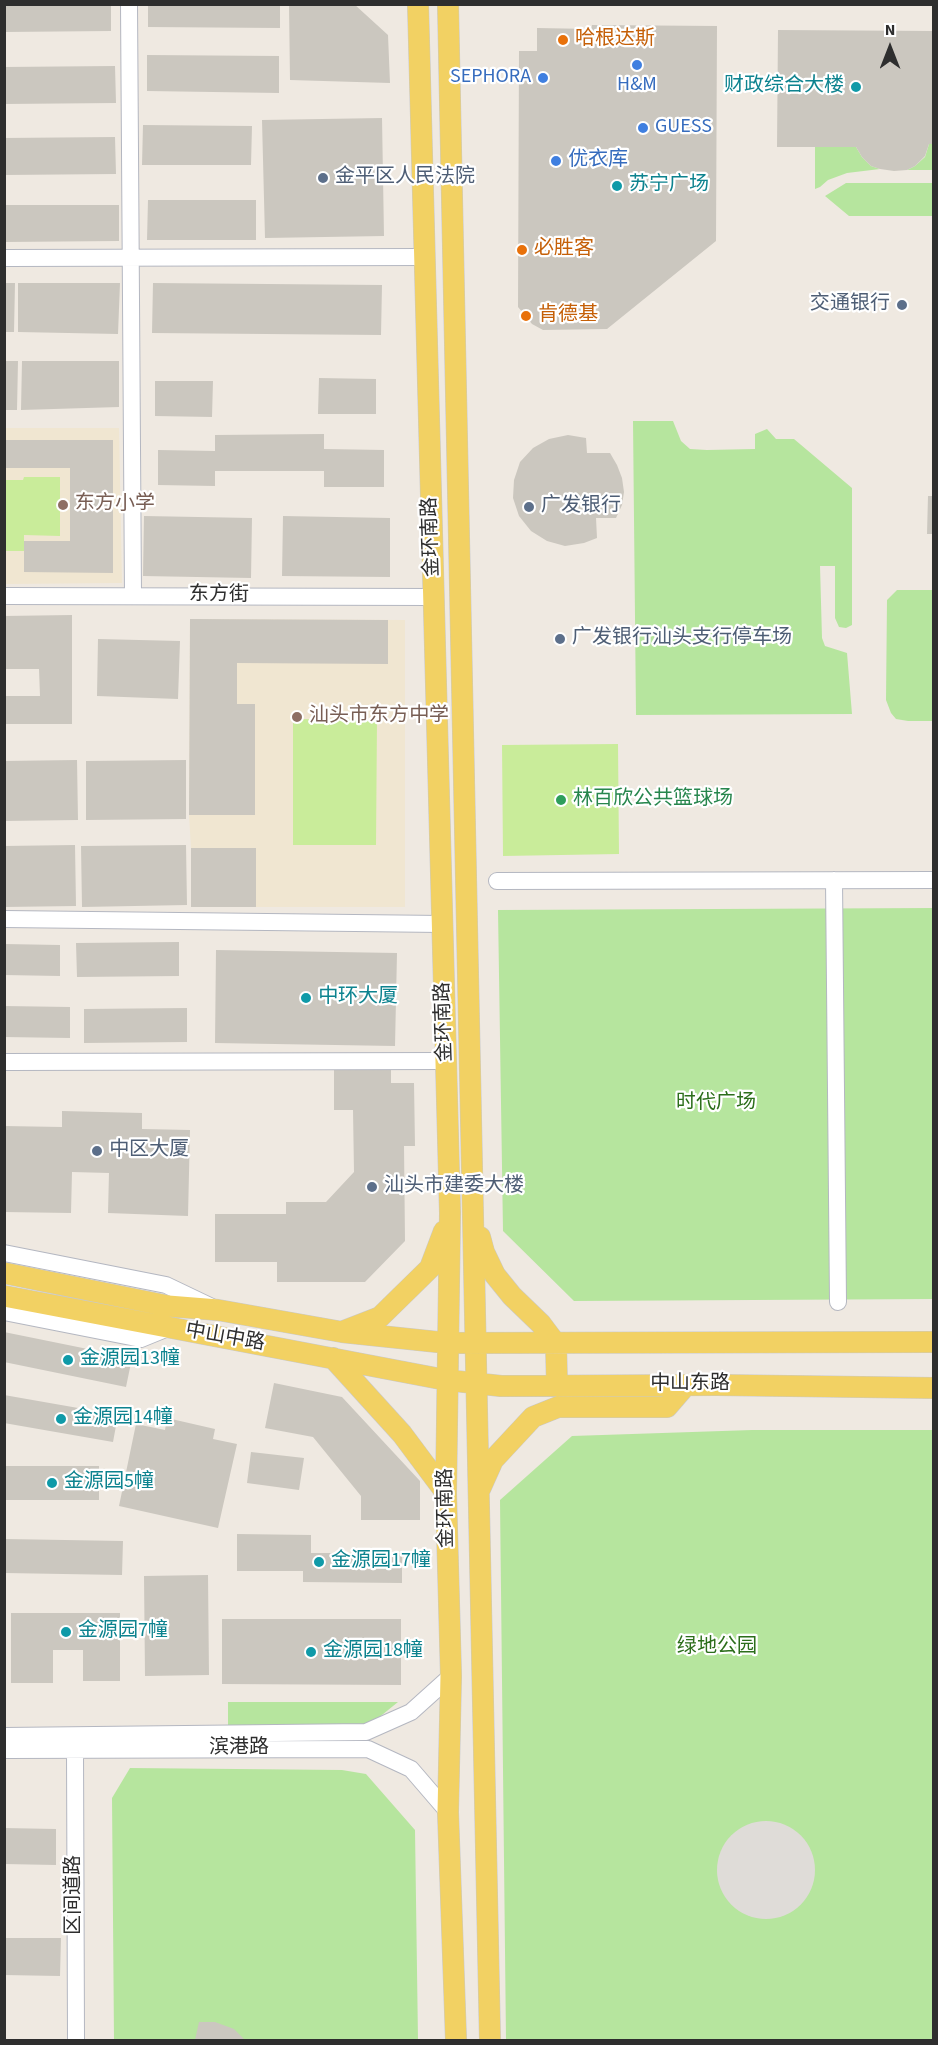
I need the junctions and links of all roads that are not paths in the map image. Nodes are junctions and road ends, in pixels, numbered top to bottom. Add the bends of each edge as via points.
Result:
1 (129, 4) edge
2 (418, 4) edge
3 (448, 4) edge
4 (129, 257) junction
5 (424, 257) junction
6 (4, 258) edge
7 (133, 595) junction
8 (4, 596) edge
9 (434, 597) junction
10 (834, 880) junction
11 (933, 880) edge
12 (497, 881) dead end
13 (4, 919) edge
14 (442, 924) junction
15 (446, 1061) junction
16 (4, 1062) edge
17 (473, 1210) junction
18 (450, 1213) junction
19 (4, 1253) edge
20 (4, 1273) edge
21 (105, 1274) junction
22 (89, 1290) junction
23 (4, 1296) edge
24 (838, 1302) dead end
25 (218, 1310) junction
26 (4, 1312) edge
27 (94, 1321) junction
28 (342, 1332) junction
29 (933, 1342) edge
30 (447, 1343) junction
31 (475, 1344) junction
32 (556, 1344) junction
33 (333, 1358) junction
34 (446, 1380) junction
35 (476, 1383) junction
36 (686, 1385) junction
37 (557, 1386) junction
38 (933, 1388) edge
39 (446, 1493) junction
40 (478, 1495) junction
41 (451, 1676) junction
42 (4, 1736) edge
43 (75, 1749) junction
44 (4, 1750) edge
45 (448, 1812) junction
46 (76, 2040) edge
47 (456, 2040) edge
48 (490, 2040) edge

1 - 4 street
2 - 5 main road, 金环南路
3 - 17 main road, 金环南路
4 - 5 street
4 - 6 street
4 - 7 street
5 - 9 main road, 金环南路
7 - 8 street, 东方街
7 - 9 street, 东方街
9 - 14 main road, 金环南路
10 - 11 street
10 - 12 street
10 - 24 street
13 - 14 street
14 - 15 main road, 金环南路
15 - 16 street
15 - 18 main road, 金环南路
17 - 31 main road, 金环南路
17 - 32 main road via 484,1252 495,1275
18 - 28 main road via 430,1268 380,1317
18 - 30 main road, 金环南路
19 - 21 street
20 - 22 main road, 中山中路
21 - 22 street
21 - 25 street via 166,1285
22 - 25 main road, 中山中路 via 168,1306
23 - 27 main road, 中山中路
25 - 28 main road, 中山中路
26 - 27 street
27 - 33 main road, 中山中路 via 168,1328
28 - 30 main road, 中山中路
29 - 32 main road
30 - 31 main road
30 - 34 main road, 金环南路
31 - 32 main road
31 - 35 main road, 金环南路
32 - 37 main road
33 - 34 main road, 中山中路
33 - 39 main road via 402,1434
34 - 35 main road, 中山东路
34 - 39 main road, 金环南路
35 - 37 main road, 中山东路
35 - 40 main road, 金环南路
36 - 37 main road, 中山东路
36 - 38 main road, 中山东路
36 - 40 main road via 667,1407 558,1407 533,1417 493,1460
39 - 41 main road, 金环南路
40 - 48 main road, 金环南路
41 - 42 street, 滨港路 via 411,1712 366,1732
41 - 45 main road, 金环南路
43 - 44 street, 滨港路
43 - 45 street, 滨港路 via 368,1749 411,1770
43 - 46 street, 区间道路
45 - 47 main road, 金环南路

